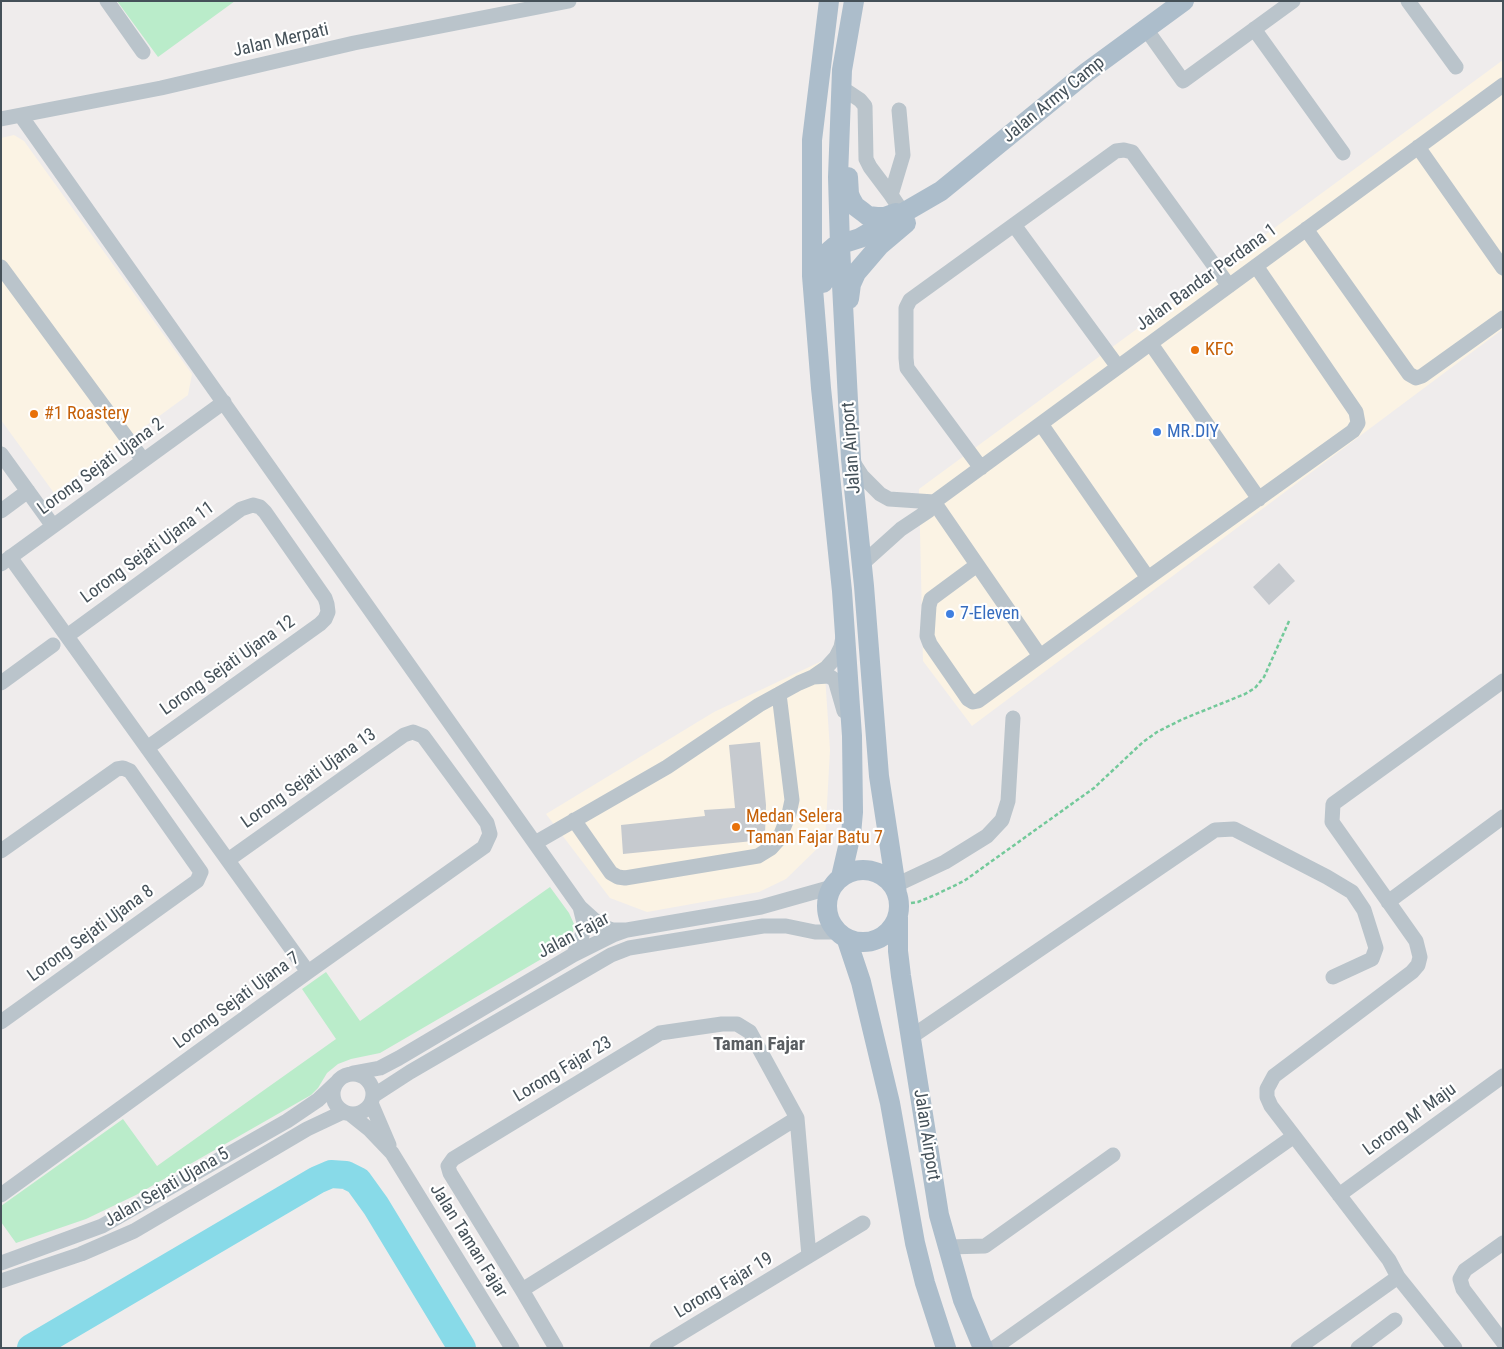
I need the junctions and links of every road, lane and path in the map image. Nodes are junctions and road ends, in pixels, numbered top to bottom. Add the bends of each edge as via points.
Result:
1 (107, 1) edge
2 (569, 1) edge
3 (816, 1) edge
4 (828, 1) edge
5 (854, 1) edge
6 (1184, 1) edge
7 (1293, 1) edge
8 (1408, 1) edge
9 (1146, 29) junction
10 (1254, 30) junction
11 (823, 44) junction
12 (846, 47) junction
13 (143, 52) dead end
14 (1456, 67) dead end
15 (1503, 85) edge
16 (848, 92) junction
17 (899, 110) dead end
18 (21, 116) junction
19 (1, 119) edge
20 (1418, 147) junction
21 (1343, 153) dead end
22 (933, 196) junction
23 (896, 202) junction
24 (1014, 225) junction
25 (1306, 229) junction
26 (840, 246) junction
27 (1256, 266) junction
28 (1, 267) edge
29 (1503, 268) edge
30 (1229, 286) junction
31 (1503, 318) edge
32 (1151, 344) junction
33 (1118, 367) junction
34 (847, 380) junction
35 (224, 402) junction
36 (1041, 424) junction
37 (1, 454) edge
38 (851, 459) junction
39 (143, 460) junction
40 (981, 468) junction
41 (28, 491) junction
42 (1259, 499) junction
43 (934, 502) junction
44 (1, 511) edge
45 (834, 517) junction
46 (54, 526) junction
47 (6, 560) edge
48 (862, 564) junction
49 (977, 565) junction
50 (1148, 578) junction
51 (328, 612) joint
52 (1290, 619) dead end
53 (845, 632) junction
54 (66, 636) junction
55 (53, 646) dead end
56 (1040, 656) junction
57 (813, 677) junction
58 (1503, 681) edge
59 (1, 683) edge
60 (779, 694) junction
61 (1013, 718) dead end
62 (852, 736) junction
63 (147, 748) junction
64 (1503, 817) edge
65 (574, 820) junction
66 (490, 834) joint
67 (535, 842) junction
68 (1, 851) edge
69 (228, 860) junction
70 (836, 882) junction
71 (898, 900) junction
72 (1388, 902) junction
73 (580, 907) junction
74 (627, 930) junction
75 (842, 936) junction
76 (573, 955) junction
77 (308, 972) junction
78 (1333, 977) dead end
79 (1, 1022) edge
80 (910, 1037) junction
81 (353, 1074) junction
82 (1503, 1076) edge
83 (336, 1083) junction
84 (372, 1100) junction
85 (347, 1113) junction
86 (797, 1118) junction
87 (1294, 1136) junction
88 (392, 1153) junction
89 (1113, 1155) dead end
90 (1, 1195) edge
91 (1339, 1195) junction
92 (863, 1223) dead end
93 (1503, 1243) edge
94 (948, 1247) junction
95 (809, 1256) junction
96 (1, 1263) edge
97 (1398, 1277) junction
98 (1, 1281) edge
99 (522, 1290) junction
100 (1396, 1320) dead end
101 (1503, 1342) edge
102 (512, 1348) edge
103 (556, 1348) edge
104 (657, 1348) edge
105 (946, 1348) edge
106 (983, 1348) edge
107 (994, 1348) edge
108 (1298, 1348) edge
109 (1358, 1348) edge
110 (1455, 1348) edge

1 - 13 street
2 - 18 street, Jalan Merpati via 354,43 161,88
3 - 11 main road
4 - 11 main road, Jalan Airport
5 - 12 main road, Jalan Airport
6 - 9 main road, Jalan Army Camp
7 - 10 street
8 - 14 street
9 - 10 street via 1184,81
9 - 22 main road, Jalan Army Camp via 1087,72
10 - 21 street
11 - 45 main road, Jalan Airport via 812,140 812,276
12 - 16 main road
12 - 26 main road, Jalan Airport via 842,70 838,177
15 - 20 street, Jalan Bandar Perdana 1
16 - 23 street via 864,106 866,159
16 - 23 main road via 851,199 868,216 885,217
17 - 23 street via 903,155
18 - 19 street, Jalan Merpati
18 - 35 street
20 - 25 street, Jalan Bandar Perdana 1
20 - 29 street
22 - 23 main road
22 - 26 main road
22 - 34 main road via 889,236 856,273 849,298 853,362
24 - 30 street via 1116,152 1132,152
24 - 33 street
24 - 40 street via 910,300 906,308 907,368
25 - 27 street, Jalan Bandar Perdana 1
25 - 31 street via 1409,374 1416,378
26 - 34 main road, Jalan Airport
26 - 45 main road via 828,252 822,272 839,446
27 - 30 street, Jalan Bandar Perdana 1
27 - 42 street via 1356,412 1358,423 1354,432
28 - 39 street
30 - 32 street, Jalan Bandar Perdana 1
32 - 33 street, Jalan Bandar Perdana 1
32 - 42 street
33 - 36 street, Jalan Bandar Perdana 1
34 - 38 main road, Jalan Airport
35 - 39 street, Lorong Sejati Ujana 2
35 - 67 street
36 - 40 street, Jalan Bandar Perdana 1
36 - 50 street
37 - 41 street
38 - 43 street via 880,494 890,499
38 - 48 main road, Jalan Airport
39 - 46 street, Lorong Sejati Ujana 2
40 - 43 street, Jalan Bandar Perdana 1
41 - 44 street
41 - 46 street
42 - 50 street
43 - 48 street, Jalan Bandar Perdana 1 via 928,511
43 - 49 street
45 - 53 main road, Jalan Airport
46 - 47 street, Lorong Sejati Ujana 2
47 - 54 street
48 - 71 main road, Jalan Airport via 879,776
49 - 56 street
49 - 56 street via 931,599 929,606 927,636 930,644 968,699 978,701
50 - 56 street
51 - 54 street, Lorong Sejati Ujana 11 via 325,598 271,520 260,507 253,505 241,509
51 - 63 street, Lorong Sejati Ujana 12 via 320,624
52 - 71 path via 1264,677 1255,688 1157,732 1086,794 964,881 918,902
53 - 57 street via 836,657
53 - 62 main road, Jalan Airport
54 - 63 street
55 - 59 street
57 - 60 street
57 - 62 street via 829,676 836,680
58 - 72 street via 1333,804 1332,822
60 - 65 street via 667,767
60 - 65 street via 792,800 789,814 772,848 758,856 618,878 611,873
61 - 71 street via 1008,801 1002,820 987,836 945,862
62 - 70 main road, Jalan Airport via 851,834
63 - 69 street
64 - 72 street
65 - 67 street
66 - 69 street, Lorong Sejati Ujana 13 via 488,823 423,736 413,732 404,735
66 - 77 street, Lorong Sejati Ujana 7 via 484,847
67 - 73 street
68 - 79 street, Lorong Sejati Ujana 8 via 117,769 123,768 130,771 200,868 201,875
69 - 77 street
70 - 71 main road via 856,870 873,871 888,880
70 - 74 street, Jalan Fajar via 761,907
70 - 75 main road via 827,898 826,910 830,922
71 - 75 main road via 892,928 883,937 859,943
71 - 80 main road, Jalan Airport via 898,951
72 - 87 street via 1416,941 1420,957 1418,965 1274,1076 1267,1089 1267,1097
73 - 74 street via 601,926
73 - 76 street via 583,931
74 - 76 street, Jalan Fajar
75 - 84 street, Jalan Fajar via 786,926 763,926 629,948 410,1072
75 - 105 main road, Jalan Airport via 863,991 890,1103 915,1243
76 - 81 street, Jalan Fajar via 399,1058 380,1068
77 - 90 street, Lorong Sejati Ujana 7
78 - 80 street via 1372,959 1376,948 1364,910 1352,892 1234,830 1215,830
80 - 94 main road, Jalan Airport
81 - 83 street via 347,1074
81 - 84 street via 360,1074 371,1083
82 - 91 street, Lorong M' Maju
83 - 85 street via 333,1096 338,1108
83 - 96 street, Jalan Sejati Ujana 5 via 287,1121 102,1226
84 - 85 street via 362,1112
84 - 88 street
85 - 88 street via 370,1130
85 - 98 street, Jalan Sejati Ujana 5 via 307,1129 126,1235
86 - 95 street
86 - 99 street
86 - 99 street, Lorong Fajar 23 via 750,1032 737,1024 722,1024 660,1033 453,1159 448,1166 450,1173
87 - 91 street
87 - 107 street
88 - 102 street, Jalan Taman Fajar
89 - 94 street via 986,1246
91 - 97 street via 1389,1260
92 - 95 street, Lorong Fajar 19
93 - 101 street via 1465,1270 1460,1279 1463,1290
94 - 106 main road, Jalan Airport via 963,1300
95 - 104 street, Lorong Fajar 19
97 - 108 street
97 - 110 street
99 - 103 street, Lorong Fajar 23
100 - 109 street

